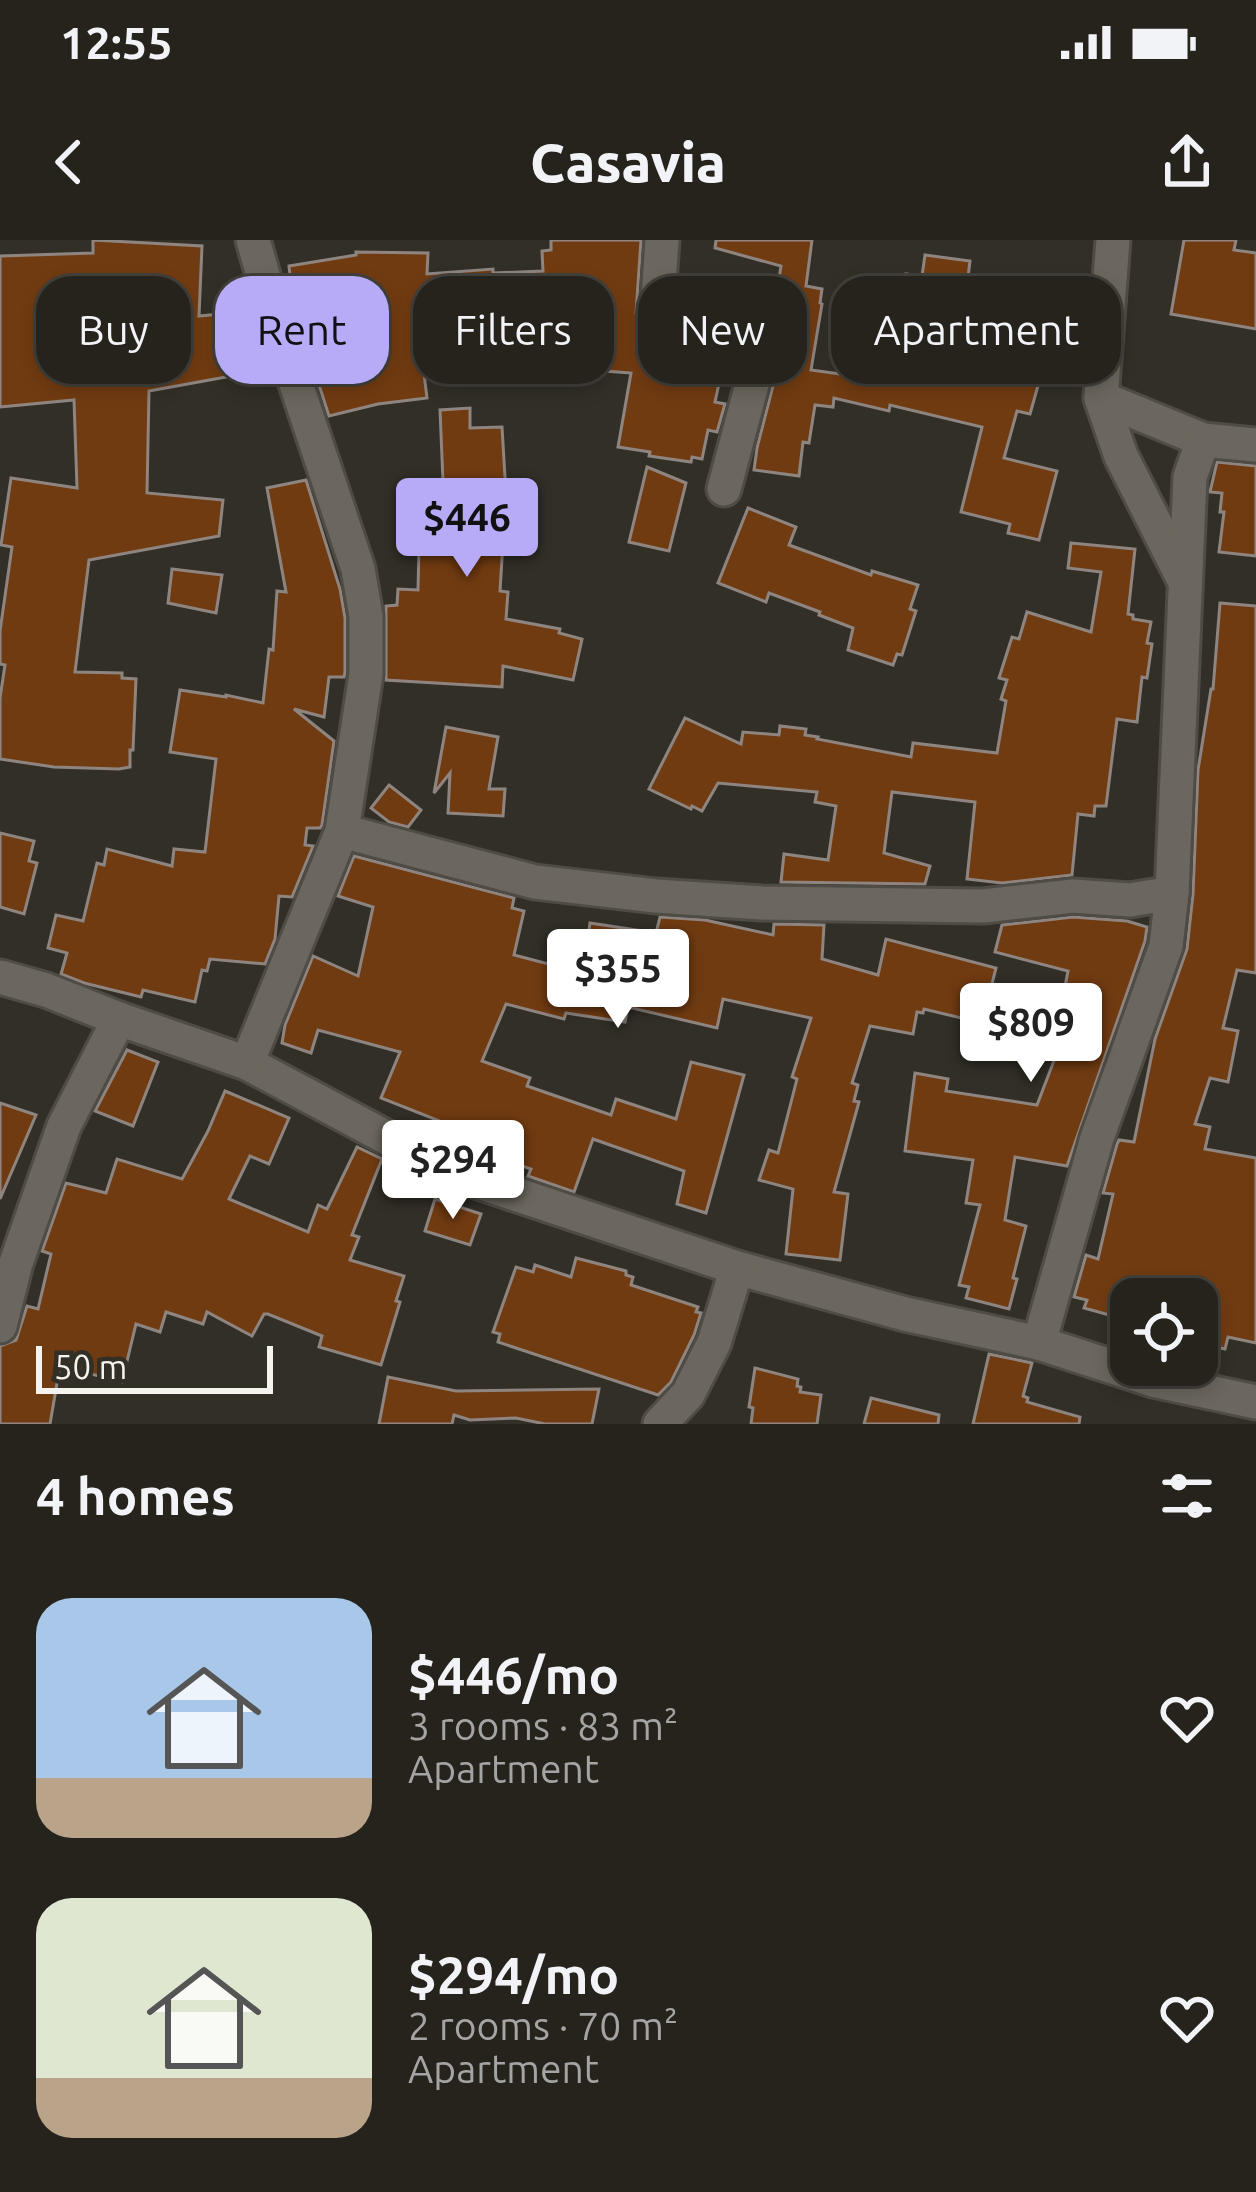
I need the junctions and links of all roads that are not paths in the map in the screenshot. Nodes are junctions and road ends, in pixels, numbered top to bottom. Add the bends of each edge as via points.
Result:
1 (254, 240) edge
2 (662, 240) edge
3 (1113, 240) edge
4 (1101, 398) junction
5 (1203, 440) junction
6 (1256, 445) edge
7 (724, 489) dead end
8 (1186, 585) junction
9 (342, 831) junction
10 (1172, 893) junction
11 (0, 977) edge
12 (118, 1018) junction
13 (247, 1063) junction
14 (737, 1268) junction
15 (0, 1326) edge
16 (1039, 1343) junction
17 (1256, 1402) edge
18 (660, 1424) edge

1 - 9 street via 366,616 366,674
2 - 7 street via 657,314 725,326 762,347
3 - 4 street
4 - 5 street
4 - 8 street
5 - 6 street
5 - 8 street via 1190,477
8 - 10 street
9 - 10 street via 535,882 656,896 983,906
9 - 13 street
10 - 16 street via 1166,946 1097,1138
11 - 12 street
12 - 13 street
12 - 15 street via 64,1126
13 - 14 street via 455,1174
14 - 16 street
14 - 18 street via 714,1343 688,1394
16 - 17 street

